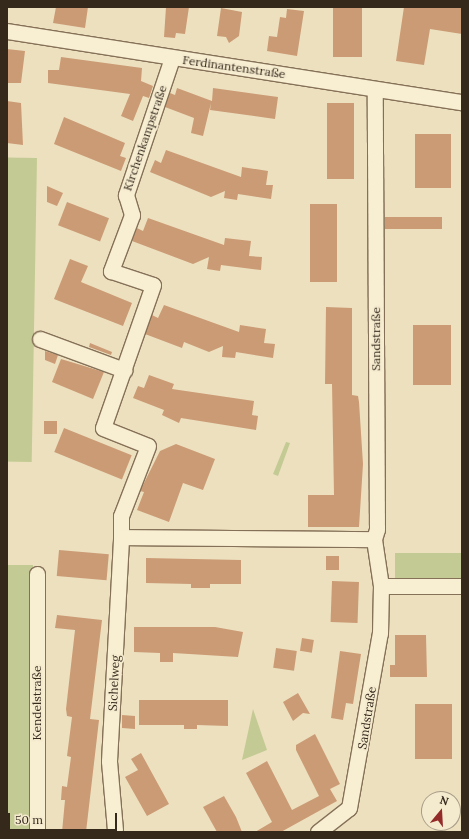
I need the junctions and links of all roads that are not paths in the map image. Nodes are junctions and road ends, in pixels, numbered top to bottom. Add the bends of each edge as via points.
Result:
1 (7, 31) edge
2 (172, 58) junction
3 (376, 90) junction
4 (462, 102) edge
5 (40, 339) dead end
6 (124, 370) junction
7 (143, 458) joint
8 (121, 537) junction
9 (374, 539) junction
10 (37, 574) dead end
11 (381, 586) junction
12 (462, 586) edge
13 (115, 830) dead end
14 (37, 832) edge
15 (318, 832) edge

1 - 2 street, Ferdinantenstraße
2 - 3 street, Ferdinantenstraße
2 - 6 street, Kirchenkampstraße via 126,195 132,215 111,271 153,285
3 - 4 street, Ferdinantenstraße
3 - 9 street, Sandstraße via 377,529
5 - 6 street
6 - 7 street, Kirchenkampstraße via 103,428 148,446
7 - 8 street, Sichelweg via 121,516
8 - 9 street
8 - 13 street, Sichelweg via 109,761
9 - 11 street, Sandstraße
10 - 14 street, Kendelstraße
11 - 12 street
11 - 15 street, Sandstraße via 374,675 349,808

